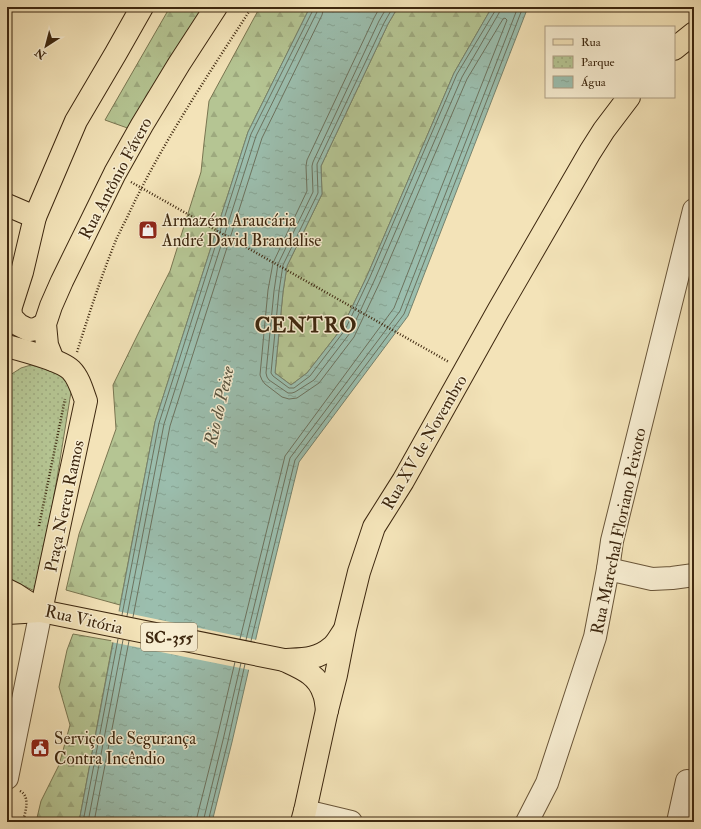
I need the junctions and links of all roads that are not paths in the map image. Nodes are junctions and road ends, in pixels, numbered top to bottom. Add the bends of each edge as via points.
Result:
1 (142, 7) edge
2 (216, 7) edge
3 (694, 33) edge
4 (675, 48) edge
5 (628, 98) edge
6 (7, 205) edge
7 (694, 210) edge
8 (35, 217) junction
9 (8, 315) edge
10 (45, 324) junction
11 (7, 346) edge
12 (53, 360) junction
13 (608, 569) junction
14 (694, 575) edge
15 (7, 590) edge
16 (41, 611) junction
17 (7, 614) edge
18 (345, 629) junction
19 (276, 659) junction
20 (327, 710) junction
21 (688, 781) dead end
22 (12, 784) edge
23 (303, 816) edge
24 (351, 822) edge
25 (527, 822) edge
26 (678, 822) edge

1 - 8 main road via 76,121
2 - 10 main road, Rua Antônio Fávero via 178,64 115,173 62,281
3 - 4 main road
5 - 18 main road, Rua XV de Novembro via 590,152 403,481 374,527 359,572
6 - 8 main road
7 - 13 street, Rua Marechal Floriano Peixoto via 612,541
8 - 9 main road via 22,272
9 - 10 main road via 29,330
10 - 12 main road, Rua Antônio Fávero via 47,345
11 - 12 main road
12 - 16 main road, Praça Nereu Ramos via 72,370 86,400
13 - 14 street via 652,579
13 - 25 street, Rua Marechal Floriano Peixoto via 595,637 547,783
15 - 16 main road, Rua Vitória / SC-355
16 - 17 main road
16 - 19 main road, Rua Vitória / SC-355
16 - 22 street
18 - 19 main road, Rua Vitória via 333,646 320,656
18 - 20 main road, Rua XV de Novembro
19 - 20 main road, Rua Vitória / SC-355 via 312,675 324,694
20 - 23 main road, Rua XV de Novembro / SC-355
21 - 26 street
23 - 24 street

